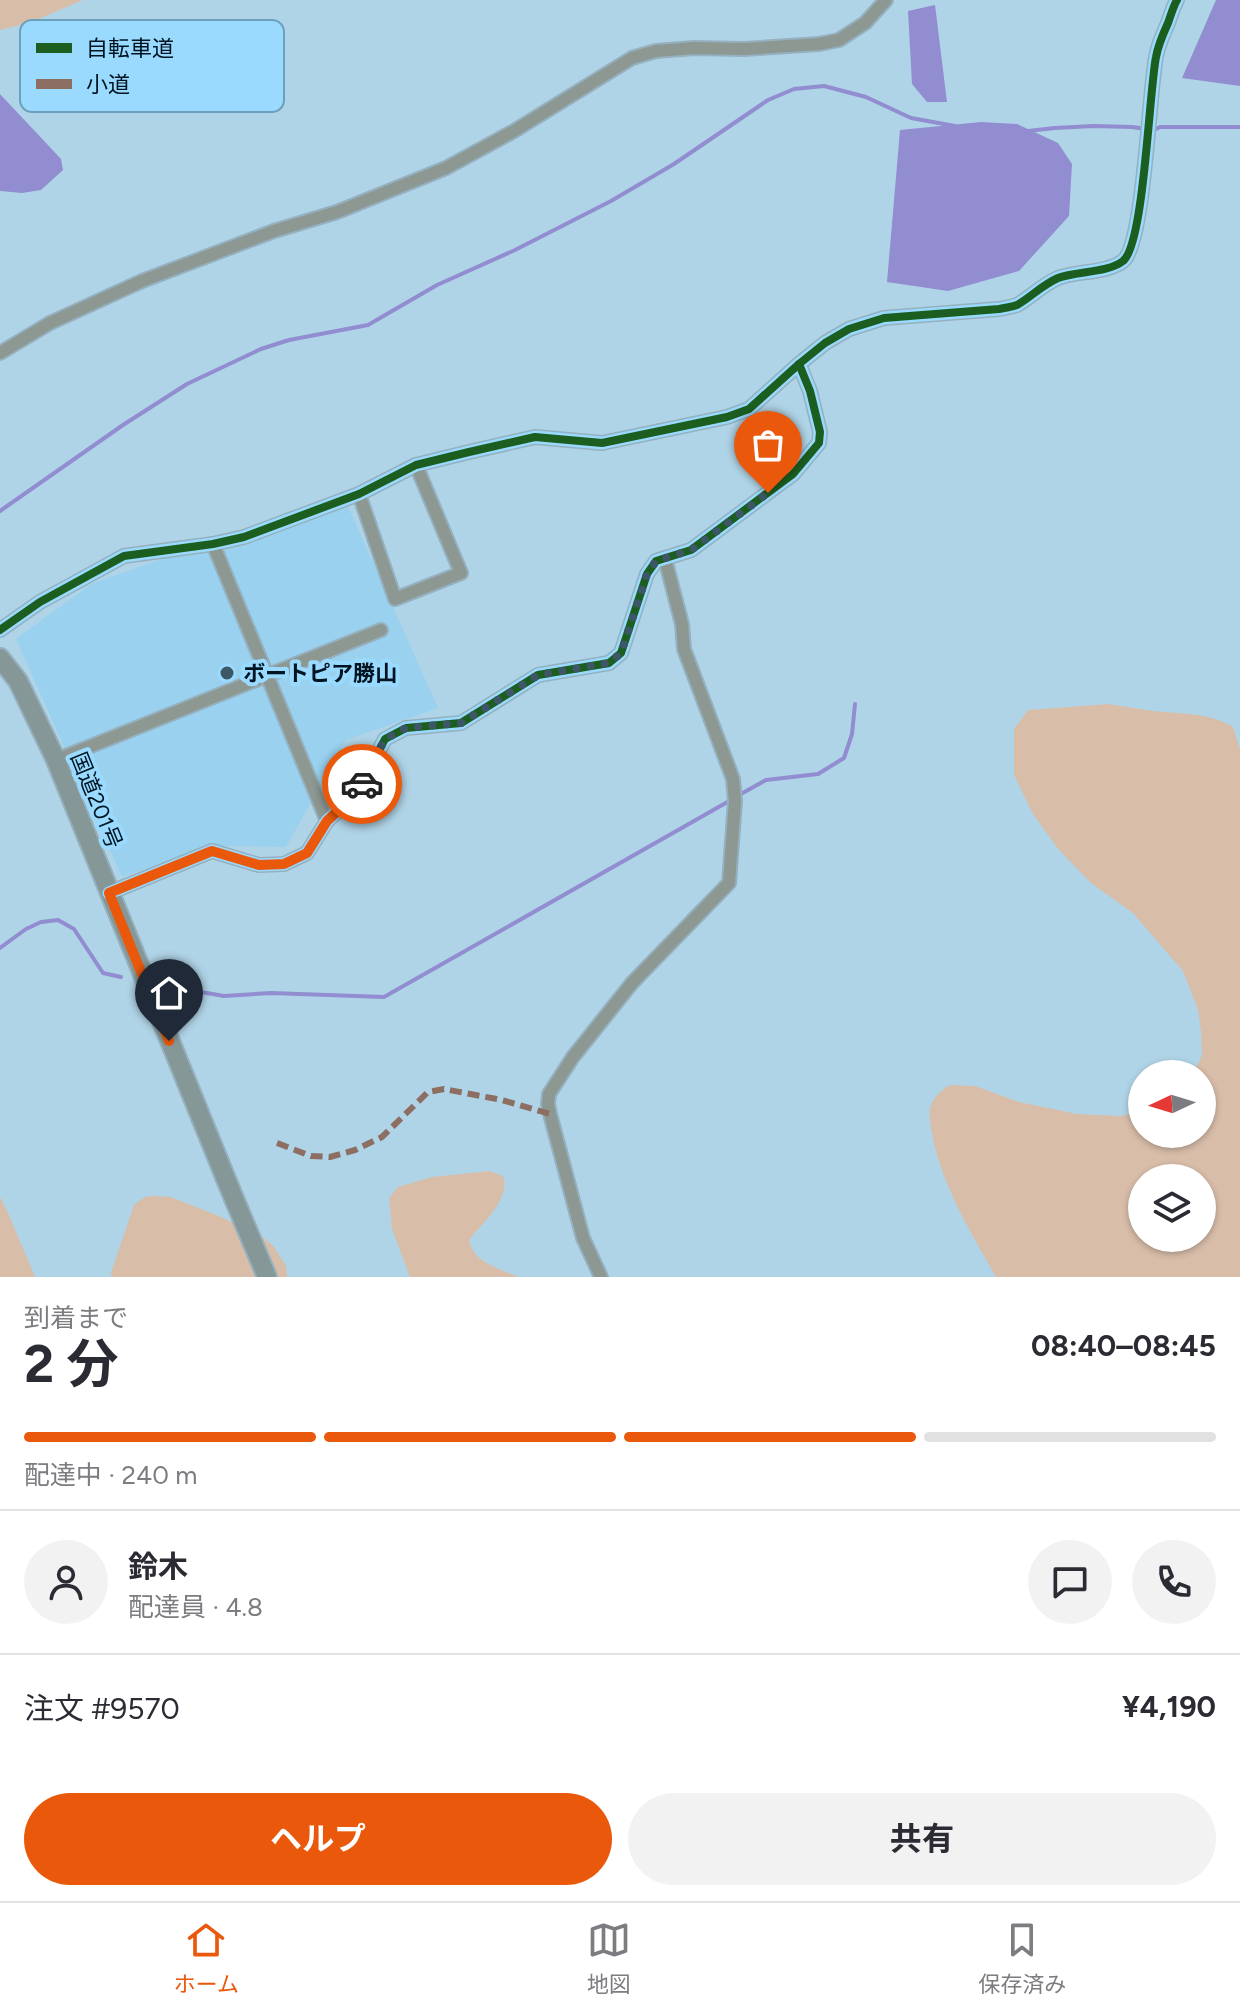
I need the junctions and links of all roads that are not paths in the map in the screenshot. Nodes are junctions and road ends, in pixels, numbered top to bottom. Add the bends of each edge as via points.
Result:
1 (886, 0) edge
2 (1177, 0) edge
3 (0, 353) edge
4 (799, 364) junction
5 (416, 465) junction
6 (359, 494) junction
7 (213, 544) junction
8 (665, 559) junction
9 (0, 630) edge
10 (381, 630) dead end
11 (0, 658) edge
12 (268, 675) junction
13 (56, 760) junction
14 (327, 821) junction
15 (109, 893) junction
16 (267, 1277) edge
17 (601, 1277) edge

1 - 3 street via 839,40 656,51 632,58 446,168 142,281 50,323
2 - 4 street via 1155,60 1139,210 1125,259 1060,277 999,309 869,322 825,343
4 - 5 street via 749,409 727,417 602,443 535,437
4 - 8 street via 814,405 819,443 793,474 691,550
5 - 6 street
5 - 6 street via 461,573 395,599
6 - 7 street
7 - 9 street via 124,556
7 - 12 street
8 - 14 street via 656,561 647,574 621,653 609,663 538,675 461,723 406,728 385,739 356,794
8 - 17 street via 684,649 733,779 729,883 632,983 549,1094 583,1238
10 - 12 street
11 - 13 highway, 国道201号 via 18,681
12 - 13 street
12 - 14 street
13 - 15 highway, 国道201号
14 - 15 street via 307,853 284,864 259,865 212,851
15 - 16 highway, 国道201号

